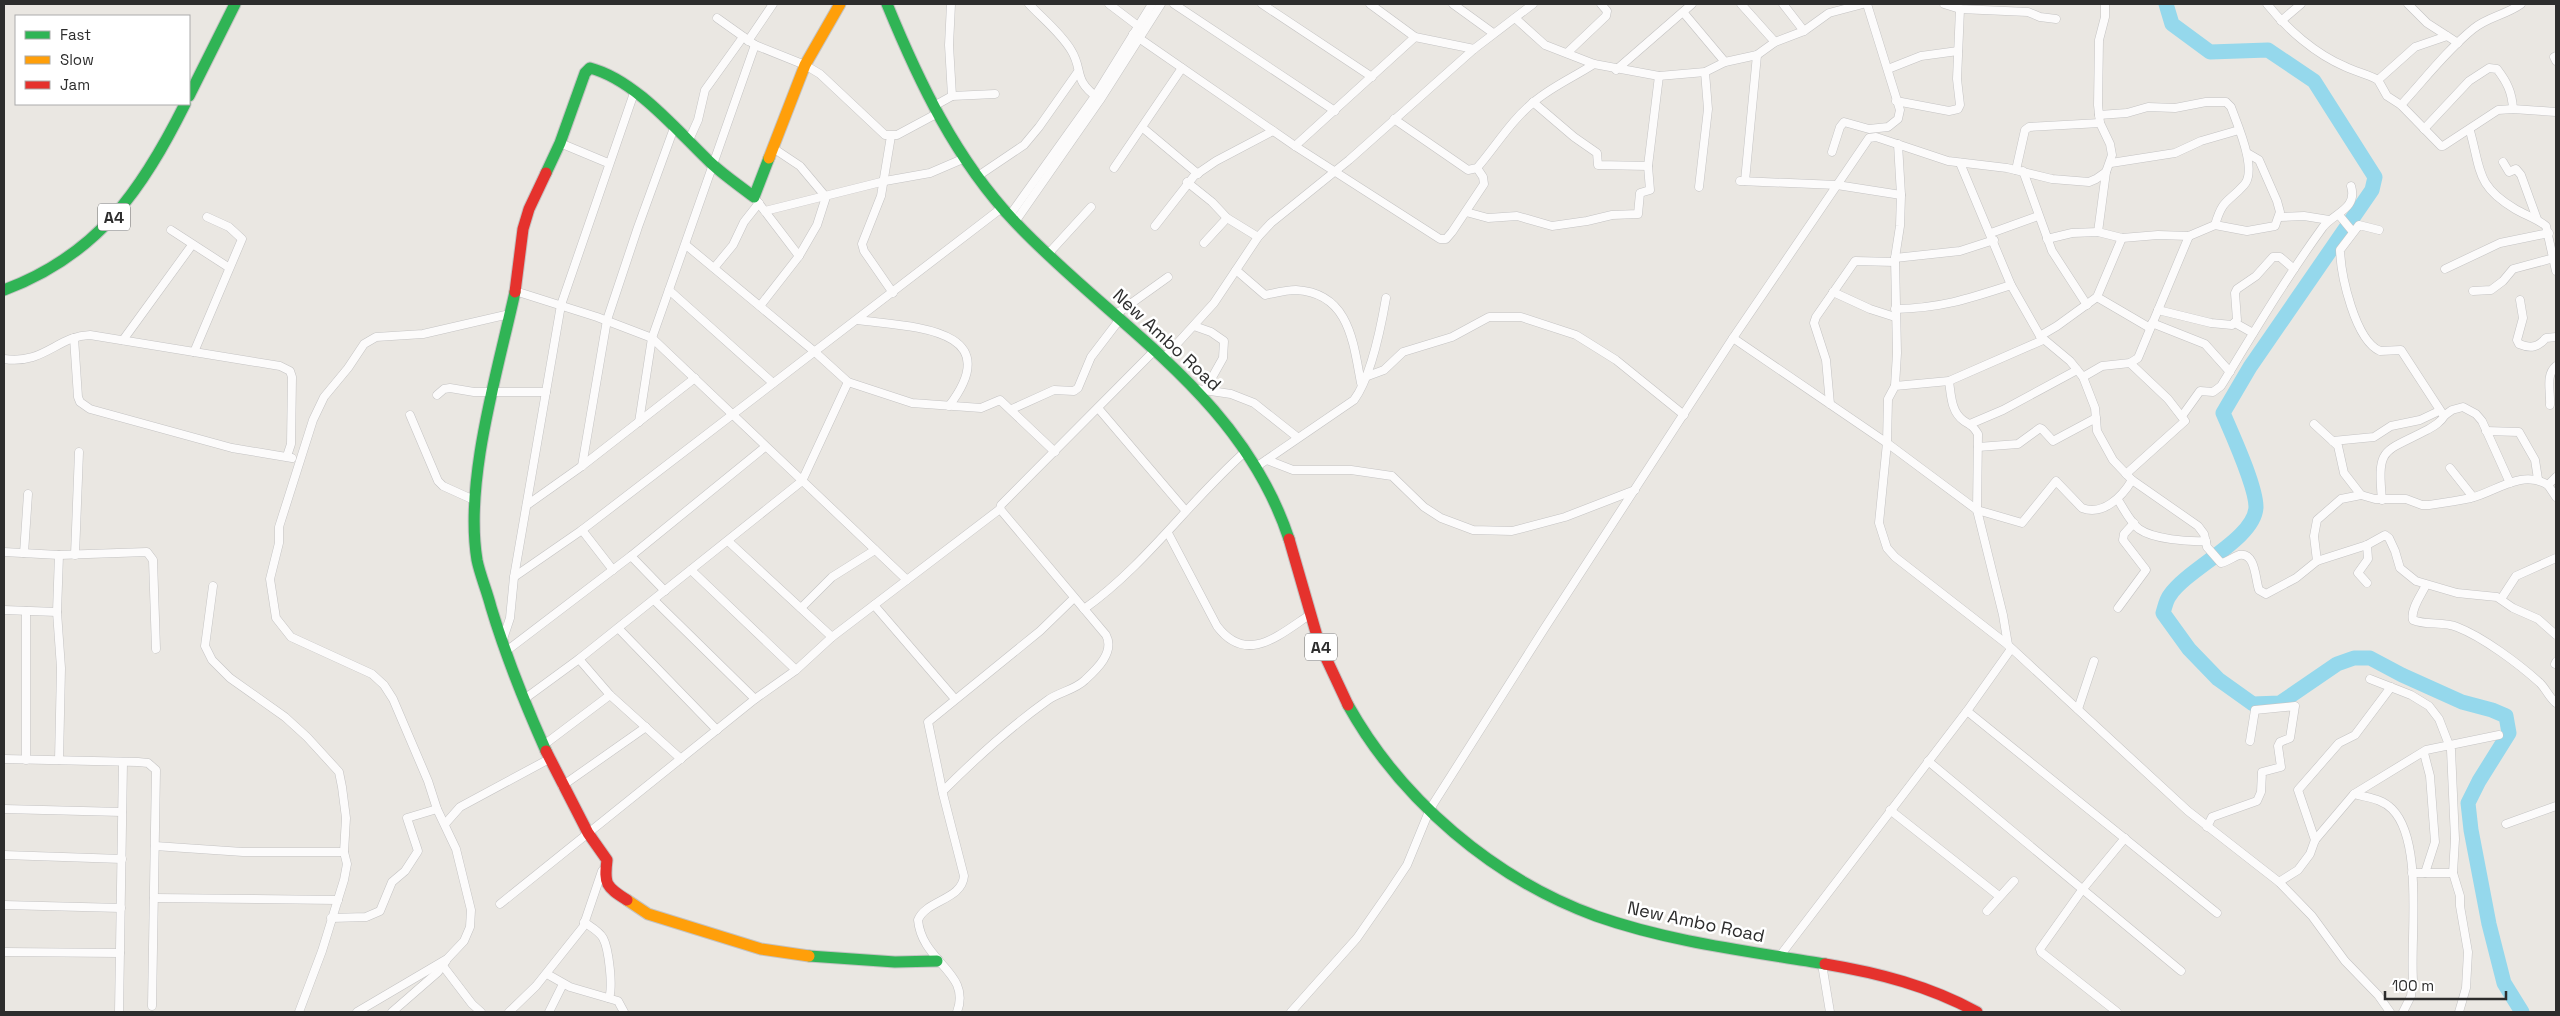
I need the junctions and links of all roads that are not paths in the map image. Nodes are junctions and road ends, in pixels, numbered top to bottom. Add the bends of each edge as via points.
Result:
1 (235, 4) edge
2 (773, 4) edge
3 (840, 4) edge
4 (887, 4) edge
5 (951, 4) edge
6 (1029, 4) edge
7 (1109, 4) edge
8 (1152, 4) edge
9 (1161, 4) edge
10 (1174, 4) edge
11 (1262, 4) edge
12 (1370, 4) edge
13 (1453, 4) edge
14 (1532, 4) edge
15 (1602, 4) edge
16 (1692, 4) edge
17 (1741, 4) edge
18 (1783, 4) edge
19 (1865, 4) edge
20 (1944, 4) edge
21 (2105, 4) edge
22 (2267, 4) edge
23 (2301, 4) edge
24 (2408, 4) edge
25 (2521, 4) edge
26 (1960, 9) junction
27 (1683, 12) junction
28 (717, 18) dead end
29 (1515, 18) junction
30 (2056, 19) dead end
31 (2281, 21) junction
32 (1138, 26) junction
33 (1804, 31) junction
34 (1493, 33) junction
35 (1136, 36) junction
36 (2447, 36) junction
37 (1415, 37) junction
38 (749, 41) junction
39 (1775, 42) junction
40 (2458, 42) junction
41 (1474, 49) junction
42 (1958, 51) junction
43 (1567, 53) junction
44 (1757, 55) junction
45 (2556, 56) edge
46 (2556, 61) edge
47 (1725, 62) junction
48 (1594, 64) junction
49 (805, 65) junction
50 (1182, 68) junction
51 (1888, 69) junction
52 (1616, 70) junction
53 (1705, 72) junction
54 (1077, 73) junction
55 (1660, 76) junction
56 (1372, 77) junction
57 (2378, 80) junction
58 (634, 93) junction
59 (190, 94) edge
60 (995, 94) dead end
61 (952, 96) junction
62 (1098, 98) junction
63 (1896, 101) junction
64 (1533, 102) junction
65 (184, 105) edge
66 (2401, 105) junction
67 (2513, 109) junction
68 (936, 110) junction
69 (1335, 111) junction
70 (2556, 112) edge
71 (1394, 119) junction
72 (2100, 119) junction
73 (674, 128) junction
74 (1143, 128) junction
75 (2424, 129) junction
76 (2239, 130) junction
77 (2470, 130) junction
78 (1273, 131) junction
79 (891, 136) junction
80 (689, 140) junction
81 (560, 143) junction
82 (1898, 144) junction
83 (1295, 146) junction
84 (773, 148) junction
85 (1832, 152) dead end
86 (2247, 153) junction
87 (965, 158) junction
88 (2111, 162) junction
89 (2503, 162) dead end
90 (608, 163) junction
91 (1960, 163) junction
92 (713, 164) junction
93 (1648, 166) junction
94 (1114, 168) dead end
95 (1477, 168) junction
96 (1335, 171) junction
97 (2020, 171) junction
98 (2106, 172) junction
99 (1198, 174) junction
100 (978, 176) junction
101 (885, 181) junction
102 (1187, 182) junction
103 (1837, 185) junction
104 (2350, 186) dead end
105 (1699, 188) dead end
106 (1901, 195) junction
107 (826, 197) junction
108 (757, 200) junction
109 (1091, 206) dead end
110 (765, 211) junction
111 (1466, 212) junction
112 (1009, 215) junction
113 (2339, 215) junction
114 (2038, 216) junction
115 (207, 217) dead end
116 (2279, 217) junction
117 (1227, 218) junction
118 (2537, 219) junction
119 (2329, 220) junction
120 (2215, 225) junction
121 (1155, 226) dead end
122 (171, 230) dead end
123 (2379, 230) dead end
124 (2352, 231) junction
125 (2098, 232) junction
126 (2549, 233) junction
127 (2189, 236) junction
128 (1258, 237) junction
129 (1992, 237) junction
130 (2122, 238) junction
131 (2047, 239) junction
132 (1204, 243) dead end
133 (192, 245) junction
134 (686, 245) junction
135 (1048, 253) junction
136 (800, 256) junction
137 (2554, 258) junction
138 (1895, 260) junction
139 (228, 267) junction
140 (714, 268) junction
141 (2294, 269) junction
142 (1236, 270) junction
143 (2445, 270) dead end
144 (2556, 271) edge
145 (1168, 277) dead end
146 (2011, 285) junction
147 (4, 290) edge
148 (669, 290) junction
149 (515, 291) junction
150 (2473, 291) dead end
151 (893, 292) junction
152 (1833, 292) junction
153 (2097, 296) junction
154 (1386, 298) dead end
155 (2520, 300) dead end
156 (561, 305) junction
157 (2087, 305) junction
158 (760, 306) junction
159 (2158, 310) junction
160 (1895, 313) junction
161 (510, 314) junction
162 (1118, 317) junction
163 (607, 320) junction
164 (858, 320) junction
165 (2235, 324) junction
166 (1194, 326) junction
167 (2151, 326) junction
168 (2253, 333) junction
169 (2556, 337) edge
170 (74, 338) junction
171 (652, 338) junction
172 (1733, 338) junction
173 (2041, 338) junction
174 (123, 340) junction
175 (1155, 350) junction
176 (194, 352) junction
177 (815, 352) junction
178 (1164, 358) junction
179 (4, 359) edge
180 (2130, 363) junction
181 (2556, 366) edge
182 (2077, 370) junction
183 (2230, 372) junction
184 (1365, 376) junction
185 (2083, 377) junction
186 (695, 378) junction
187 (1949, 381) junction
188 (848, 382) junction
189 (773, 383) junction
190 (1362, 385) junction
191 (1895, 386) junction
192 (1201, 389) junction
193 (494, 392) junction
194 (546, 392) junction
195 (438, 394) dead end
196 (1830, 404) junction
197 (2550, 405) dead end
198 (950, 406) junction
199 (1098, 408) junction
200 (1012, 409) junction
201 (2442, 413) junction
202 (732, 414) junction
203 (410, 415) dead end
204 (1684, 415) junction
205 (2182, 416) junction
206 (2096, 418) junction
207 (639, 422) junction
208 (1970, 424) junction
209 (2314, 424) dead end
210 (2486, 431) junction
211 (1297, 437) junction
212 (2333, 441) junction
213 (1887, 443) junction
214 (765, 447) junction
215 (1978, 447) junction
216 (1246, 451) junction
217 (79, 452) dead end
218 (1055, 452) junction
219 (287, 456) junction
220 (298, 460) junction
221 (1267, 460) junction
222 (582, 466) junction
223 (1256, 467) junction
224 (2450, 468) dead end
225 (2126, 474) junction
226 (2556, 477) edge
227 (2538, 479) junction
228 (2132, 480) junction
229 (802, 481) junction
230 (2510, 483) junction
231 (2548, 485) junction
232 (1635, 490) junction
233 (28, 494) dead end
234 (2361, 495) junction
235 (2473, 497) junction
236 (2556, 497) edge
237 (474, 500) junction
238 (2118, 500) junction
239 (2382, 500) junction
240 (527, 505) junction
241 (1000, 509) junction
242 (1185, 510) junction
243 (1977, 510) junction
244 (2134, 523) junction
245 (582, 530) junction
246 (1168, 532) junction
247 (728, 541) junction
248 (2206, 544) junction
249 (2367, 545) junction
250 (875, 550) junction
251 (4, 552) edge
252 (24, 553) junction
253 (76, 554) junction
254 (59, 555) junction
255 (631, 556) junction
256 (2556, 558) edge
257 (2317, 561) junction
258 (613, 570) junction
259 (691, 570) junction
260 (514, 577) junction
261 (907, 580) junction
262 (2367, 583) dead end
263 (213, 586) dead end
264 (2426, 586) junction
265 (665, 591) junction
266 (1074, 598) junction
267 (2501, 599) junction
268 (654, 600) junction
269 (874, 605) junction
270 (801, 608) junction
271 (2118, 608) dead end
272 (4, 610) edge
273 (1084, 610) junction
274 (26, 611) junction
275 (57, 612) junction
276 (1311, 614) junction
277 (618, 628) junction
278 (2556, 635) edge
279 (832, 637) junction
280 (503, 647) junction
281 (2009, 647) junction
282 (156, 649) dead end
283 (579, 659) junction
284 (2094, 661) dead end
285 (796, 670) junction
286 (2370, 679) dead end
287 (2391, 687) junction
288 (610, 695) junction
289 (755, 699) junction
290 (955, 699) junction
291 (523, 700) junction
292 (2556, 703) edge
293 (2078, 709) junction
294 (1967, 711) junction
295 (646, 727) junction
296 (717, 730) junction
297 (2499, 735) dead end
298 (2250, 741) dead end
299 (545, 744) junction
300 (2449, 746) junction
301 (2424, 753) junction
302 (551, 758) junction
303 (4, 759) edge
304 (681, 759) junction
305 (26, 760) junction
306 (59, 760) junction
307 (1928, 760) junction
308 (123, 762) junction
309 (562, 786) junction
310 (943, 792) junction
311 (2354, 794) junction
312 (2556, 806) edge
313 (437, 809) junction
314 (4, 810) edge
315 (1430, 810) junction
316 (1890, 810) junction
317 (122, 812) junction
318 (445, 824) junction
319 (2506, 824) dead end
320 (2207, 827) junction
321 (588, 833) junction
322 (2125, 838) junction
323 (2315, 840) junction
324 (155, 846) junction
325 (344, 852) junction
326 (4, 855) edge
327 (122, 859) junction
328 (607, 860) junction
329 (2453, 872) junction
330 (2412, 873) junction
331 (2425, 873) junction
332 (2014, 880) dead end
333 (2279, 882) junction
334 (2082, 890) junction
335 (1999, 896) junction
336 (154, 898) junction
337 (338, 900) junction
338 (500, 904) dead end
339 (4, 905) edge
340 (121, 908) junction
341 (1987, 911) dead end
342 (2217, 913) dead end
343 (331, 918) junction
344 (584, 922) junction
345 (4, 952) edge
346 (120, 953) junction
347 (1779, 957) junction
348 (937, 960) junction
349 (445, 962) junction
350 (1822, 964) junction
351 (2181, 971) dead end
352 (547, 974) junction
353 (564, 984) junction
354 (608, 998) junction
355 (152, 1006) dead end
356 (119, 1012) edge
357 (299, 1012) edge
358 (357, 1012) edge
359 (392, 1012) edge
360 (481, 1012) edge
361 (509, 1012) edge
362 (549, 1012) edge
363 (624, 1012) edge
364 (957, 1012) edge
365 (1291, 1012) edge
366 (1830, 1012) edge
367 (1977, 1012) edge
368 (2117, 1012) edge
369 (2390, 1012) edge
370 (2403, 1012) edge
371 (2459, 1012) edge

1 - 59 main road
2 - 38 street
3 - 49 main road
4 - 68 main road, New Ambo Road / A4
5 - 61 street
6 - 54 street via 1053,26 1070,49 1077,61
7 - 32 street
8 - 32 street
9 - 35 street
10 - 69 street
11 - 56 street
12 - 37 street
13 - 34 street
14 - 29 street
15 - 43 street via 1607,11 1606,16
16 - 27 street
17 - 39 street
18 - 33 street
19 - 33 street via 1829,13
19 - 51 street
20 - 26 street
21 - 72 street via 2097,82
22 - 31 street
23 - 31 street
24 - 36 street via 2427,23
25 - 40 street via 2483,22
26 - 30 street via 2028,12
26 - 42 street
27 - 47 street
27 - 52 street
28 - 38 street
29 - 34 street
29 - 43 street via 1545,45
31 - 57 street via 2330,59
32 - 35 street
33 - 39 street
34 - 41 street
35 - 50 street
35 - 62 street
36 - 40 street
36 - 57 street via 2415,46
37 - 41 street
37 - 56 street
38 - 49 street
38 - 80 street via 705,90
38 - 92 street
39 - 44 street
40 - 66 street
41 - 71 street
42 - 51 street via 1921,56
42 - 63 street via 1958,109 1949,111
43 - 48 street
44 - 47 street
44 - 103 street via 1742,181
45 - 46 street
47 - 53 street
48 - 52 street
48 - 64 street via 1560,82
49 - 79 street via 820,74 885,135
49 - 84 main road
50 - 74 street
50 - 78 street
51 - 63 street
52 - 55 street
53 - 55 street
53 - 105 street via 1708,109
54 - 62 street via 1081,82
54 - 100 street via 1024,145
55 - 93 street
56 - 69 street
57 - 66 street via 2383,91
58 - 73 main road
58 - 81 main road via 604,70 590,68 585,73
58 - 90 street
60 - 61 street
61 - 68 street
62 - 112 street
63 - 85 street via 1900,110 1898,119 1888,126 1869,129 1844,122
64 - 93 street via 1597,152 1598,164
64 - 95 street
65 - 147 main road, A4 via 143,181 122,209 91,240 70,255 49,269
66 - 75 street
67 - 70 street
67 - 75 street via 2509,86 2492,67 2469,81
67 - 77 street via 2492,113
68 - 79 street via 896,136
68 - 87 main road, New Ambo Road / A4
69 - 83 street
71 - 95 street via 1468,170
71 - 96 street
72 - 76 street via 2148,107 2175,108 2222,101 2231,107
72 - 88 street via 2110,144
72 - 97 street via 2029,127 2025,130
73 - 80 main road
73 - 163 street
74 - 94 street
74 - 99 street
75 - 77 street via 2444,146
76 - 86 street
76 - 88 street via 2175,153
77 - 118 street via 2476,161 2488,190 2514,209
78 - 83 street
78 - 99 street
79 - 101 street
80 - 92 main road
81 - 90 street
81 - 149 main road via 524,224
82 - 91 street
82 - 103 street via 1869,138
82 - 106 street
83 - 96 street
84 - 107 street via 800,166
84 - 108 main road
86 - 116 street via 2258,160 2277,201
86 - 120 street via 2248,181 2224,202
87 - 100 main road, New Ambo Road / A4
87 - 101 street via 930,173
88 - 98 street
89 - 118 street via 2509,172 2516,169 2521,175
90 - 156 street
91 - 97 street
91 - 129 street
92 - 108 main road
92 - 134 street
93 - 111 street via 1650,190 1640,193 1637,214 1612,215 1552,226 1517,216 1488,218
95 - 111 street via 1484,184
96 - 111 street via 1440,239 1446,239
96 - 128 street
97 - 98 street via 2089,182
97 - 114 street
98 - 125 street
99 - 102 street
100 - 112 main road, New Ambo Road / A4
101 - 107 street
101 - 151 street via 862,244
102 - 117 street
102 - 121 street
103 - 106 street
103 - 172 street
104 - 113 street via 2352,200
106 - 138 street
107 - 110 street
107 - 136 street via 817,226
108 - 110 street
108 - 140 street via 733,246
109 - 135 street
110 - 136 street
112 - 135 main road, New Ambo Road / A4
112 - 151 street
113 - 119 street
113 - 124 street
114 - 129 street
114 - 131 street
115 - 139 street via 241,237
116 - 119 street
116 - 120 street via 2275,226 2257,231
117 - 128 street
117 - 132 street
118 - 126 street
119 - 141 street
120 - 127 street
122 - 133 street
123 - 124 street via 2360,225
124 - 201 street via 2340,254 2349,301 2364,338 2380,351 2401,350
125 - 130 street
125 - 131 street via 2072,233
126 - 137 street
126 - 143 street via 2500,243
127 - 130 street
127 - 159 street
128 - 142 street
129 - 138 street via 1960,251
129 - 146 street
130 - 153 street
131 - 157 street
133 - 139 street
133 - 174 street
134 - 140 street
134 - 148 street
135 - 162 main road, New Ambo Road / A4
136 - 158 street
137 - 144 street
137 - 150 street via 2513,269 2491,290
138 - 152 street via 1855,261
138 - 160 street
139 - 176 street
140 - 158 street
141 - 165 street via 2280,257 2273,257 2256,276 2238,288 2235,293
141 - 168 street
142 - 166 street
142 - 190 street via 1265,295 1293,290 1307,292 1341,311 1348,323
145 - 162 street
146 - 160 street via 1965,300
146 - 173 street
148 - 171 street
148 - 189 street
149 - 156 street
149 - 161 main road
151 - 164 street
152 - 160 street via 1870,309
152 - 196 street via 1814,323 1826,360
153 - 157 street
153 - 167 street
154 - 184 street via 1380,334
155 - 169 street via 2523,318 2517,340 2519,344 2539,346 2546,338
156 - 163 street
156 - 194 street
157 - 173 street
158 - 177 street
159 - 165 street via 2211,323
159 - 167 street
160 - 191 street
161 - 193 main road
161 - 220 street via 423,334 369,340 324,396
162 - 175 main road, New Ambo Road / A4
162 - 200 street via 1091,357 1078,388 1074,391 1054,390
163 - 171 street
163 - 222 street
164 - 177 street
164 - 198 street via 915,326 958,343 965,349 967,374
165 - 168 street
166 - 178 street
166 - 192 street via 1224,341 1223,358
167 - 180 street via 2138,358
167 - 183 street via 2205,344
168 - 183 street
170 - 174 street via 90,335
170 - 179 street via 33,358
170 - 219 street via 78,397 90,409 232,448
171 - 186 street
171 - 207 street
172 - 196 street
172 - 204 street
173 - 182 street
173 - 187 street
174 - 176 street
175 - 178 main road, New Ambo Road / A4
175 - 199 street
176 - 219 street via 280,366 290,371 291,444
177 - 188 street
177 - 189 street
178 - 192 main road, New Ambo Road / A4
180 - 185 street via 2102,366
180 - 205 street
181 - 197 street via 2550,378
182 - 185 street
182 - 208 street
183 - 205 street via 2216,392 2200,391
184 - 190 street
184 - 204 street via 1384,370 1403,352 1452,336 1489,317 1521,317 1576,335 1616,360
185 - 206 street
186 - 202 street
186 - 207 street
187 - 191 street
187 - 208 street via 1953,407
188 - 198 street via 912,403
188 - 229 street
189 - 202 street
190 - 211 street via 1354,400
191 - 213 street via 1888,399
192 - 211 street via 1231,394 1254,403
192 - 216 main road, New Ambo Road / A4
193 - 194 street
193 - 195 street via 450,388
193 - 237 main road
194 - 240 street
196 - 213 street
198 - 200 street via 981,408 998,399
199 - 218 street
199 - 242 street
200 - 218 street
201 - 210 street via 2463,407 2476,414
201 - 212 street via 2391,426 2374,437
201 - 239 street via 2436,425 2398,442 2386,452 2379,468
202 - 214 street
202 - 245 street
203 - 237 street via 438,481
204 - 232 street
205 - 225 street via 2184,423
206 - 215 street via 2053,441 2040,428 2018,444
206 - 225 street via 2097,431 2104,445
207 - 222 street
208 - 215 street via 1978,434
209 - 212 street
210 - 227 street via 2519,432 2534,460
210 - 230 street
211 - 221 street
212 - 234 street via 2340,450 2344,473
213 - 243 street
213 - 281 street via 1880,523 1887,548
214 - 229 street
214 - 255 street
215 - 243 street
216 - 223 main road, New Ambo Road / A4
216 - 242 street
217 - 253 street
218 - 241 street
219 - 220 street
220 - 313 street via 279,527 279,543 270,579 276,618 291,636 364,670 384,685 397,707
221 - 223 street
221 - 232 street via 1292,470 1351,470 1392,476 1424,507 1441,518 1473,530 1518,530 1565,517
222 - 240 street
223 - 276 main road, New Ambo Road / A4 via 1285,527
224 - 235 street
225 - 228 street
226 - 231 street
227 - 230 street
227 - 231 street
228 - 238 street
228 - 248 street via 2198,526
229 - 247 street
229 - 250 street
230 - 235 street
231 - 236 street
232 - 315 street
233 - 252 street
234 - 239 street
234 - 257 street via 2341,499 2317,520 2314,536
235 - 239 street via 2429,505 2406,499
237 - 280 main road via 477,560
238 - 243 street via 2097,510 2088,510 2076,504 2056,480 2022,523
238 - 244 street
240 - 260 street
241 - 261 street
241 - 266 street
242 - 246 street
243 - 281 street
244 - 248 street via 2157,536
244 - 271 street via 2123,540 2146,570
245 - 258 street
245 - 260 street
246 - 273 street via 1143,560
246 - 276 street via 1217,626 1234,643 1267,643
247 - 259 street
247 - 270 street
248 - 257 street via 2221,563 2241,555 2250,558 2259,590 2266,594 2290,582
249 - 257 street
249 - 262 street via 2368,559 2358,573
249 - 264 street via 2388,536 2400,568
250 - 261 street
250 - 270 street via 832,577
251 - 252 street
252 - 254 street
253 - 254 street
253 - 282 street via 147,552 150,555
254 - 275 street
255 - 258 street
255 - 265 street
256 - 267 street via 2516,576
258 - 280 street
259 - 265 street
259 - 285 street
260 - 280 street
261 - 269 street
263 - 325 street via 205,646 212,660 230,678 285,717 339,772 346,818
264 - 267 street via 2456,594 2492,595
264 - 292 street via 2418,599 2413,620 2426,624 2445,623 2464,630 2517,664
265 - 268 street
266 - 273 street
266 - 290 street via 1040,631
267 - 278 street via 2538,619
268 - 277 street
268 - 289 street
269 - 279 street
269 - 290 street
270 - 279 street
272 - 274 street
273 - 310 street via 1109,640 1106,656 1085,680 1048,700
274 - 275 street
274 - 305 street
275 - 306 street via 61,668
276 - 315 main road, New Ambo Road / A4 via 1320,644 1344,698 1396,773
277 - 283 street
277 - 296 street
279 - 285 street
280 - 291 main road
281 - 293 street
281 - 294 street
283 - 288 street
283 - 291 street
284 - 293 street
285 - 289 street
286 - 287 street
287 - 300 street via 2428,706 2439,719
287 - 323 street via 2354,735 2339,743 2298,790
288 - 295 street
288 - 299 street
289 - 296 street
290 - 310 street via 928,722
291 - 299 main road
293 - 320 street
294 - 307 street
294 - 322 street
295 - 304 street
295 - 309 street
296 - 304 street
297 - 300 street
298 - 320 street via 2255,710 2294,706 2290,738 2278,746 2281,767 2262,772 2257,801 2212,817
299 - 302 main road
300 - 301 street
300 - 329 street via 2454,789
301 - 311 street
301 - 331 street via 2430,776 2435,842
302 - 309 main road
302 - 318 street via 460,807
303 - 305 street
304 - 321 street
305 - 306 street
306 - 308 street
307 - 316 street
307 - 334 street
308 - 317 street
308 - 324 street via 148,763 156,770
309 - 321 main road
310 - 348 street via 964,876 960,888 921,913 918,920 926,948
311 - 323 street
311 - 330 street via 2377,798 2392,809 2404,828
312 - 319 street
313 - 318 street
313 - 343 street via 407,818 418,851 405,871 390,885 380,911 366,917
314 - 317 street
315 - 347 main road, New Ambo Road / A4 via 1490,861 1536,889 1584,912 1650,933
315 - 365 street via 1407,865 1389,892 1357,938
316 - 335 street
316 - 347 street
317 - 327 street
318 - 349 street via 456,849 471,910 470,927 464,941
320 - 333 street
321 - 328 main road
321 - 338 street
322 - 334 street
322 - 342 street
323 - 333 street via 2310,854 2298,870
324 - 325 street via 244,852
324 - 336 street
325 - 337 street via 347,864
326 - 327 street
327 - 340 street
328 - 344 street
328 - 348 main road via 605,879 610,890 648,914 761,948 850,960
329 - 331 street
329 - 371 street via 2468,952 2466,988
330 - 331 street
330 - 370 street via 2411,996
332 - 335 street
333 - 369 street via 2312,916 2345,961
334 - 351 street
334 - 368 street via 2042,944 2041,952
335 - 341 street
336 - 337 street
336 - 355 street
337 - 343 street
339 - 340 street
340 - 346 street
343 - 357 street
344 - 352 street
344 - 354 street via 606,944 611,985
345 - 346 street
346 - 356 street
347 - 350 main road, New Ambo Road / A4
348 - 364 street via 961,990
349 - 358 street
349 - 359 street
349 - 360 street via 472,1004
350 - 366 street
350 - 367 main road, New Ambo Road / A4 via 1915,983
352 - 353 street
352 - 361 street
353 - 354 street
353 - 362 street
354 - 363 street via 622,1004

